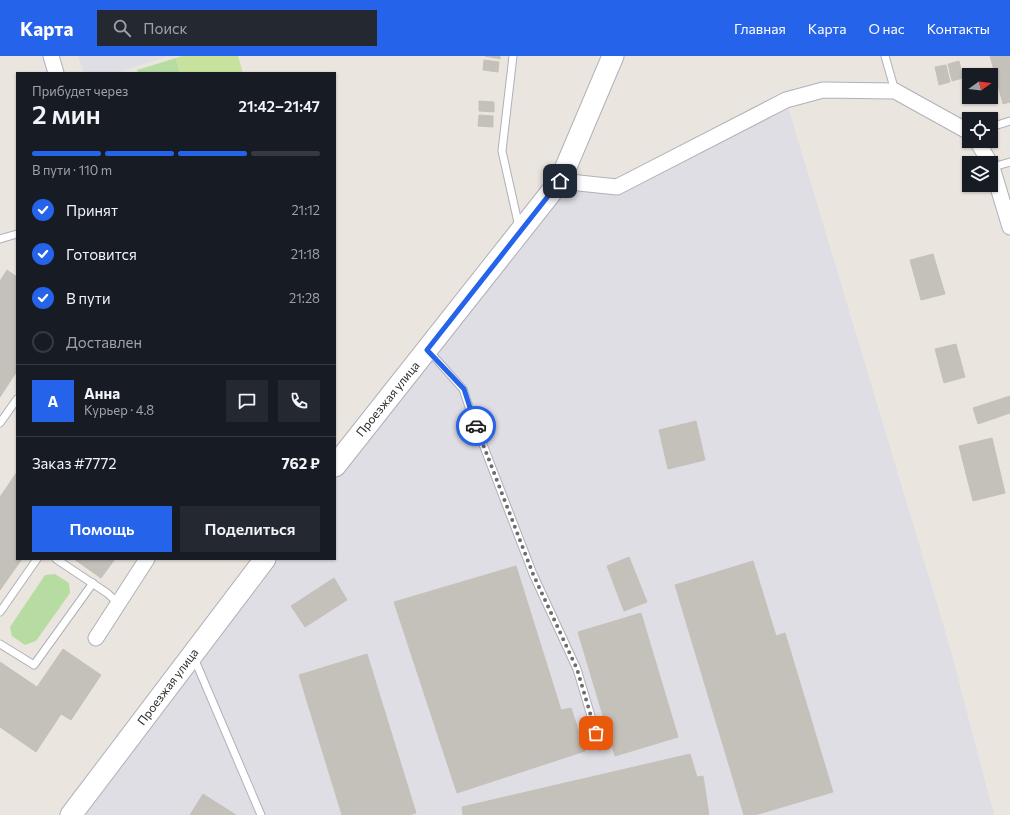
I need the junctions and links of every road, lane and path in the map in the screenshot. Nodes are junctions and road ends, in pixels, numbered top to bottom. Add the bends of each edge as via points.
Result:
1 (51, 56) edge
2 (513, 56) edge
3 (613, 56) edge
4 (885, 56) edge
5 (56, 72) edge
6 (895, 91) junction
7 (1010, 121) edge
8 (998, 125) edge
9 (962, 128) edge
10 (1010, 162) edge
11 (998, 164) edge
12 (560, 181) junction
13 (998, 188) edge
14 (1010, 227) edge
15 (520, 232) junction
16 (16, 234) edge
17 (0, 239) edge
18 (427, 350) junction
19 (16, 400) edge
20 (0, 423) edge
21 (336, 464) edge
22 (36, 560) edge
23 (58, 560) edge
24 (146, 560) edge
25 (264, 560) edge
26 (93, 583) junction
27 (118, 603) junction
28 (0, 612) edge
29 (96, 638) dead end
30 (0, 644) edge
31 (192, 654) junction
32 (600, 746) dead end
33 (71, 815) edge
34 (261, 815) edge

1 - 5 street
2 - 15 lane via 502,152
3 - 12 street, Проезжая улица
4 - 6 lane
6 - 9 street
6 - 12 street via 823,90 786,100 617,187
7 - 8 lane
10 - 11 lane
12 - 15 street, Проезжая улица
13 - 14 street
15 - 18 street, Проезжая улица
16 - 17 lane
18 - 21 street, Проезжая улица
18 - 32 lane via 464,389 533,574 577,669
19 - 20 lane
22 - 28 lane
23 - 26 lane
24 - 27 street
25 - 31 street, Проезжая улица
26 - 27 lane
26 - 30 lane via 34,666
27 - 29 street
31 - 33 street, Проезжая улица
31 - 34 lane

